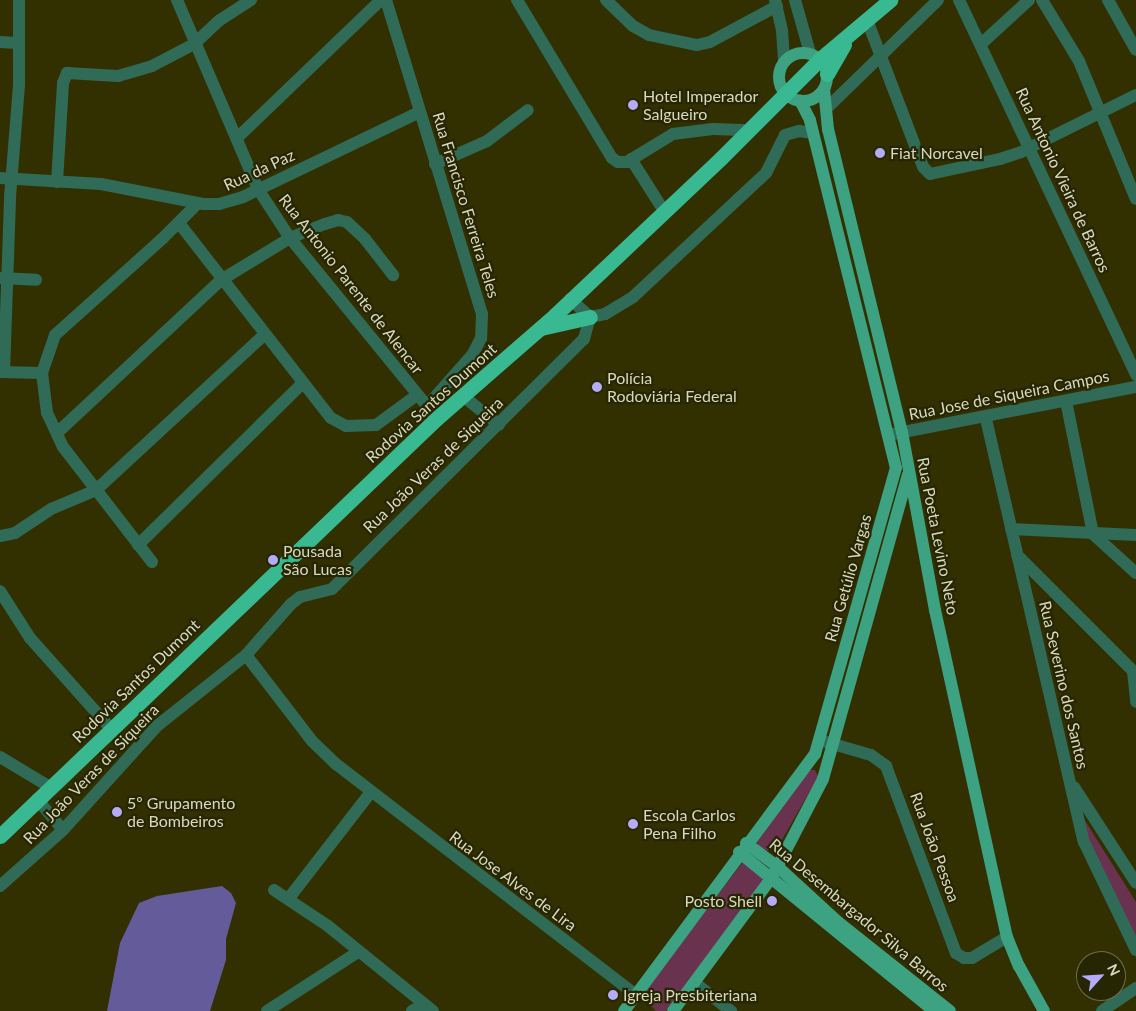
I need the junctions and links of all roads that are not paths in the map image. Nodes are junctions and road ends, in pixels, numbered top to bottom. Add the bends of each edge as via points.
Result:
1 (19, 0) edge
2 (178, 0) edge
3 (251, 0) edge
4 (381, 0) edge
5 (386, 0) edge
6 (517, 0) edge
7 (606, 0) edge
8 (795, 0) edge
9 (890, 0) edge
10 (938, 0) edge
11 (959, 0) edge
12 (1029, 0) edge
13 (1042, 0) edge
14 (1108, 0) edge
15 (776, 3) edge
16 (867, 20) junction
17 (847, 38) junction
18 (0, 42) edge
19 (18, 43) junction
20 (194, 44) junction
21 (981, 44) junction
22 (1136, 50) edge
23 (815, 56) junction
24 (882, 57) junction
25 (784, 62) junction
26 (826, 82) junction
27 (785, 92) junction
28 (1136, 95) edge
29 (800, 100) junction
30 (528, 110) dead end
31 (826, 110) junction
32 (1100, 111) junction
33 (420, 112) junction
34 (750, 130) junction
35 (814, 133) junction
36 (237, 138) junction
37 (1030, 147) junction
38 (631, 159) junction
39 (435, 164) junction
40 (6, 178) edge
41 (57, 182) junction
42 (258, 189) junction
43 (1136, 199) edge
44 (198, 203) junction
45 (664, 211) junction
46 (179, 223) junction
47 (290, 238) junction
48 (393, 275) dead end
49 (4, 278) edge
50 (36, 280) dead end
51 (221, 280) junction
52 (570, 299) junction
53 (590, 317) junction
54 (540, 329) junction
55 (265, 334) junction
56 (2, 372) edge
57 (42, 373) junction
58 (1136, 375) edge
59 (303, 382) junction
60 (1136, 387) edge
61 (417, 395) junction
62 (463, 396) junction
63 (1066, 401) junction
64 (427, 406) junction
65 (437, 418) junction
66 (986, 418) junction
67 (498, 425) junction
68 (902, 432) junction
69 (57, 433) junction
70 (888, 435) junction
71 (909, 470) junction
72 (96, 490) junction
73 (1011, 529) junction
74 (1093, 534) junction
75 (1136, 535) edge
76 (0, 536) edge
77 (138, 545) junction
78 (1017, 556) junction
79 (152, 562) dead end
80 (1136, 573) edge
81 (0, 591) edge
82 (246, 655) junction
83 (847, 664) junction
84 (1135, 673) edge
85 (839, 692) junction
86 (1136, 702) edge
87 (112, 730) junction
88 (819, 740) junction
89 (832, 743) junction
90 (0, 757) edge
91 (1070, 781) junction
92 (50, 787) junction
93 (371, 792) junction
94 (37, 799) junction
95 (63, 830) junction
96 (0, 836) edge
97 (743, 848) junction
98 (775, 872) junction
99 (1136, 883) edge
100 (0, 886) edge
101 (274, 890) dead end
102 (289, 898) junction
103 (1007, 937) junction
104 (1136, 950) edge
105 (358, 952) junction
106 (695, 983) junction
107 (1028, 986) junction
108 (1136, 988) edge
109 (636, 995) junction
110 (931, 1004) edge
111 (428, 1007) edge
112 (268, 1011) edge
113 (412, 1011) edge
114 (624, 1011) edge
115 (674, 1011) edge
116 (731, 1011) edge
117 (950, 1011) edge
118 (1032, 1011) edge
119 (1044, 1011) edge
120 (1102, 1011) edge

1 - 19 street
2 - 20 street, Rua Antonio Parente de Alencar
3 - 20 street via 220,20
4 - 36 street
5 - 33 street, Rua Francisco Ferreira Teles
6 - 38 street via 612,158 622,162
7 - 15 street via 617,14 648,35 696,45 710,42
8 - 23 street
9 - 16 highway
10 - 24 street
11 - 21 street, Rua Antonio Vieira de Barros
12 - 21 street
13 - 32 street via 1076,55
14 - 22 street
15 - 25 street
16 - 17 highway
16 - 24 street
17 - 23 highway, Rodovia Santos Dumont
17 - 26 highway
18 - 19 street
19 - 40 street
20 - 36 street, Rua Antonio Parente de Alencar
20 - 41 street via 130,74 67,73 63,83
21 - 37 street, Rua Antonio Vieira de Barros
23 - 25 main road via 796,54
23 - 26 main road, Rua Poeta Levino Neto
23 - 27 highway, Rodovia Santos Dumont
24 - 31 street
24 - 37 street via 923,166 930,174 1000,159
25 - 27 main road via 780,80
26 - 29 main road via 813,99
26 - 31 main road, Rua Poeta Levino Neto
27 - 29 main road
27 - 34 highway, Rodovia Santos Dumont
28 - 32 street
29 - 35 main road, Rua Getúlio Vargas
30 - 39 street via 488,141
31 - 68 main road, Rua Poeta Levino Neto
32 - 37 street
32 - 43 street
33 - 39 street, Rua Francisco Ferreira Teles
33 - 42 street, Rua da Paz
34 - 38 street via 713,129 673,134
34 - 45 highway, Rodovia Santos Dumont
35 - 53 street via 799,131 785,136 766,173 704,233 633,297 605,314
35 - 70 main road, Rua Getúlio Vargas
36 - 42 street, Rua Antonio Parente de Alencar
37 - 58 street, Rua Antonio Vieira de Barros
38 - 45 street
39 - 64 street, Rua Francisco Ferreira Teles via 480,303 482,329 473,354
40 - 41 street, Rua da Paz
40 - 49 street
41 - 44 street, Rua da Paz via 143,190
42 - 44 street, Rua da Paz via 229,203
42 - 47 street, Rua Antonio Parente de Alencar
44 - 46 street
45 - 52 highway, Rodovia Santos Dumont
46 - 51 street
46 - 57 street via 54,335
47 - 48 street via 338,220 347,222
47 - 51 street
47 - 61 street, Rua Antonio Parente de Alencar
49 - 50 street
49 - 56 street
51 - 55 street
51 - 69 street
52 - 53 street
52 - 54 highway, Rodovia Santos Dumont
53 - 54 highway
53 - 67 street, Rua João Veras de Siqueira via 584,340
54 - 62 highway, Rodovia Santos Dumont
55 - 59 street
55 - 72 street
56 - 57 street
57 - 69 street via 47,413
59 - 61 street via 331,418 346,426 376,425
59 - 77 street
60 - 63 street, Rua Jose de Siqueira Campos
61 - 64 street, Rua Antonio Parente de Alencar
62 - 65 highway, Rodovia Santos Dumont
62 - 67 street
63 - 66 street, Rua Jose de Siqueira Campos
63 - 74 street
64 - 65 street, Rua Antonio Parente de Alencar
65 - 87 highway, Rodovia Santos Dumont
66 - 68 street, Rua Jose de Siqueira Campos
66 - 73 street, Rua Severino dos Santos
67 - 82 street, Rua João Veras de Siqueira via 332,589 296,600
68 - 70 street, Rua Jose de Siqueira Campos
68 - 71 main road, Rua Poeta Levino Neto
69 - 72 street via 77,468
70 - 83 main road, Rua Getúlio Vargas via 896,468
71 - 83 main road, Rua Getúlio Vargas
71 - 103 main road, Rua Poeta Levino Neto via 935,610
72 - 76 street via 51,509 15,533
72 - 77 street
73 - 74 street
73 - 78 street, Rua Severino dos Santos
74 - 75 street
74 - 80 street
77 - 79 street
78 - 84 street
78 - 91 street, Rua Severino dos Santos
81 - 87 street via 30,638
82 - 93 street, Rua Jose Alves de Lira via 312,741
82 - 95 street, Rua João Veras de Siqueira via 157,726
83 - 85 main road, Rua Getúlio Vargas
84 - 86 street
85 - 88 main road, Rua Getúlio Vargas
85 - 89 main road, Rua Getúlio Vargas
87 - 92 highway, Rodovia Santos Dumont
88 - 89 street, Rua João Pessoa
88 - 97 main road, Rua Getúlio Vargas via 809,763
89 - 98 main road, Rua Getúlio Vargas via 822,779
89 - 103 street, Rua João Pessoa via 872,755 891,774 956,953 972,958
90 - 92 street
91 - 99 street
91 - 104 street, Rua Severino dos Santos via 1084,842
92 - 94 highway, Rodovia Santos Dumont
93 - 102 street
93 - 109 street, Rua Jose Alves de Lira
94 - 95 street
94 - 96 highway, Rodovia Santos Dumont
95 - 100 street, Rua João Veras de Siqueira
97 - 98 main road, Rua Desembargador Silva Barros
97 - 109 main road, Rua Getúlio Vargas
98 - 106 main road, Rua Getúlio Vargas
98 - 110 main road, Rua Desembargador Silva Barros
101 - 102 street
102 - 105 street
103 - 107 main road, Rua Poeta Levino Neto
105 - 111 street
105 - 112 street
106 - 115 main road, Rua Getúlio Vargas
106 - 116 street
107 - 118 main road, Rua Poeta Levino Neto
107 - 119 main road, Rua Poeta Levino Neto
108 - 120 street
109 - 114 main road, Rua Getúlio Vargas
110 - 117 main road, Rua Desembargador Silva Barros
111 - 113 street

